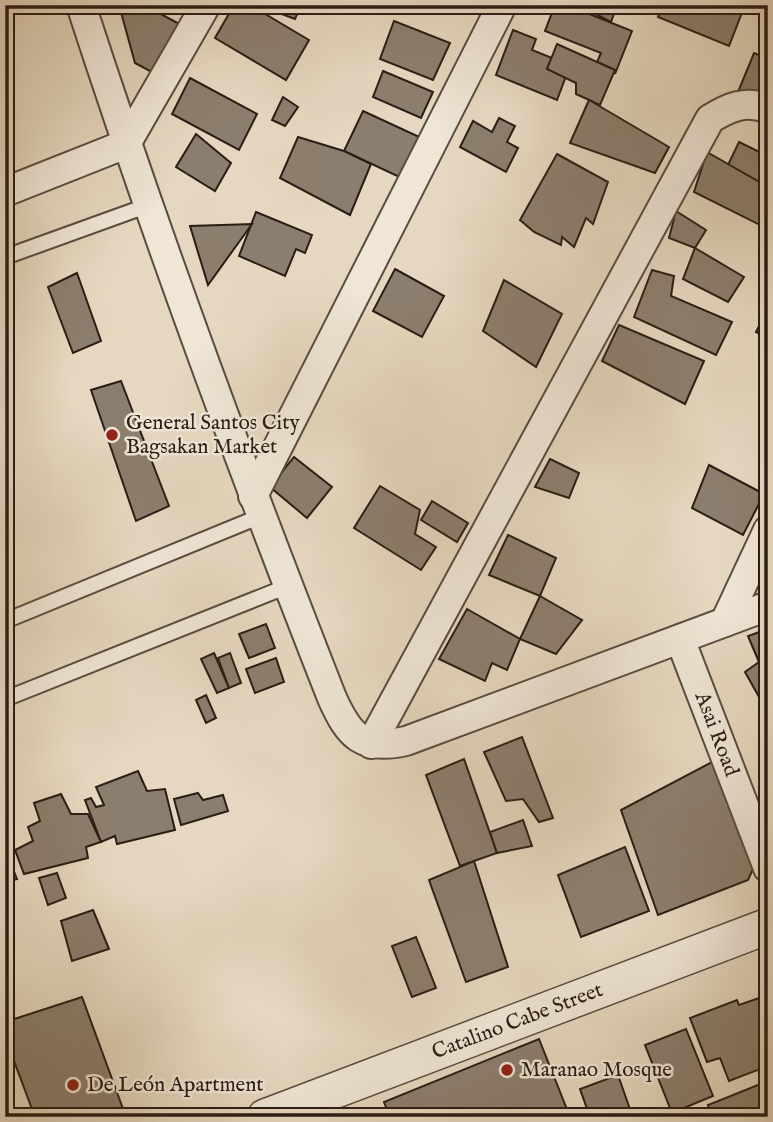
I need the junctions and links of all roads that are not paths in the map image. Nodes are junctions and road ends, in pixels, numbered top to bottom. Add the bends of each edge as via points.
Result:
1 (81, 5) edge
2 (206, 5) edge
3 (502, 5) edge
4 (768, 108) edge
5 (126, 144) junction
6 (5, 192) edge
7 (149, 205) junction
8 (5, 257) edge
9 (257, 506) junction
10 (768, 530) edge
11 (288, 586) junction
12 (768, 606) edge
13 (5, 621) edge
14 (724, 622) junction
15 (680, 639) junction
16 (5, 699) edge
17 (371, 744) junction
18 (768, 868) edge
19 (768, 926) edge
20 (265, 1117) edge

1 - 5 street
2 - 5 street
3 - 9 street
4 - 17 street via 743,104 710,119
5 - 6 street
5 - 7 street
7 - 8 lane
7 - 9 street
9 - 11 street
9 - 13 lane
10 - 14 street
11 - 16 lane
11 - 17 street via 344,723 356,737
12 - 14 street
14 - 15 street
15 - 17 street via 428,734 386,746
15 - 18 street, Asai Road
19 - 20 street, Catalino Cabe Street

